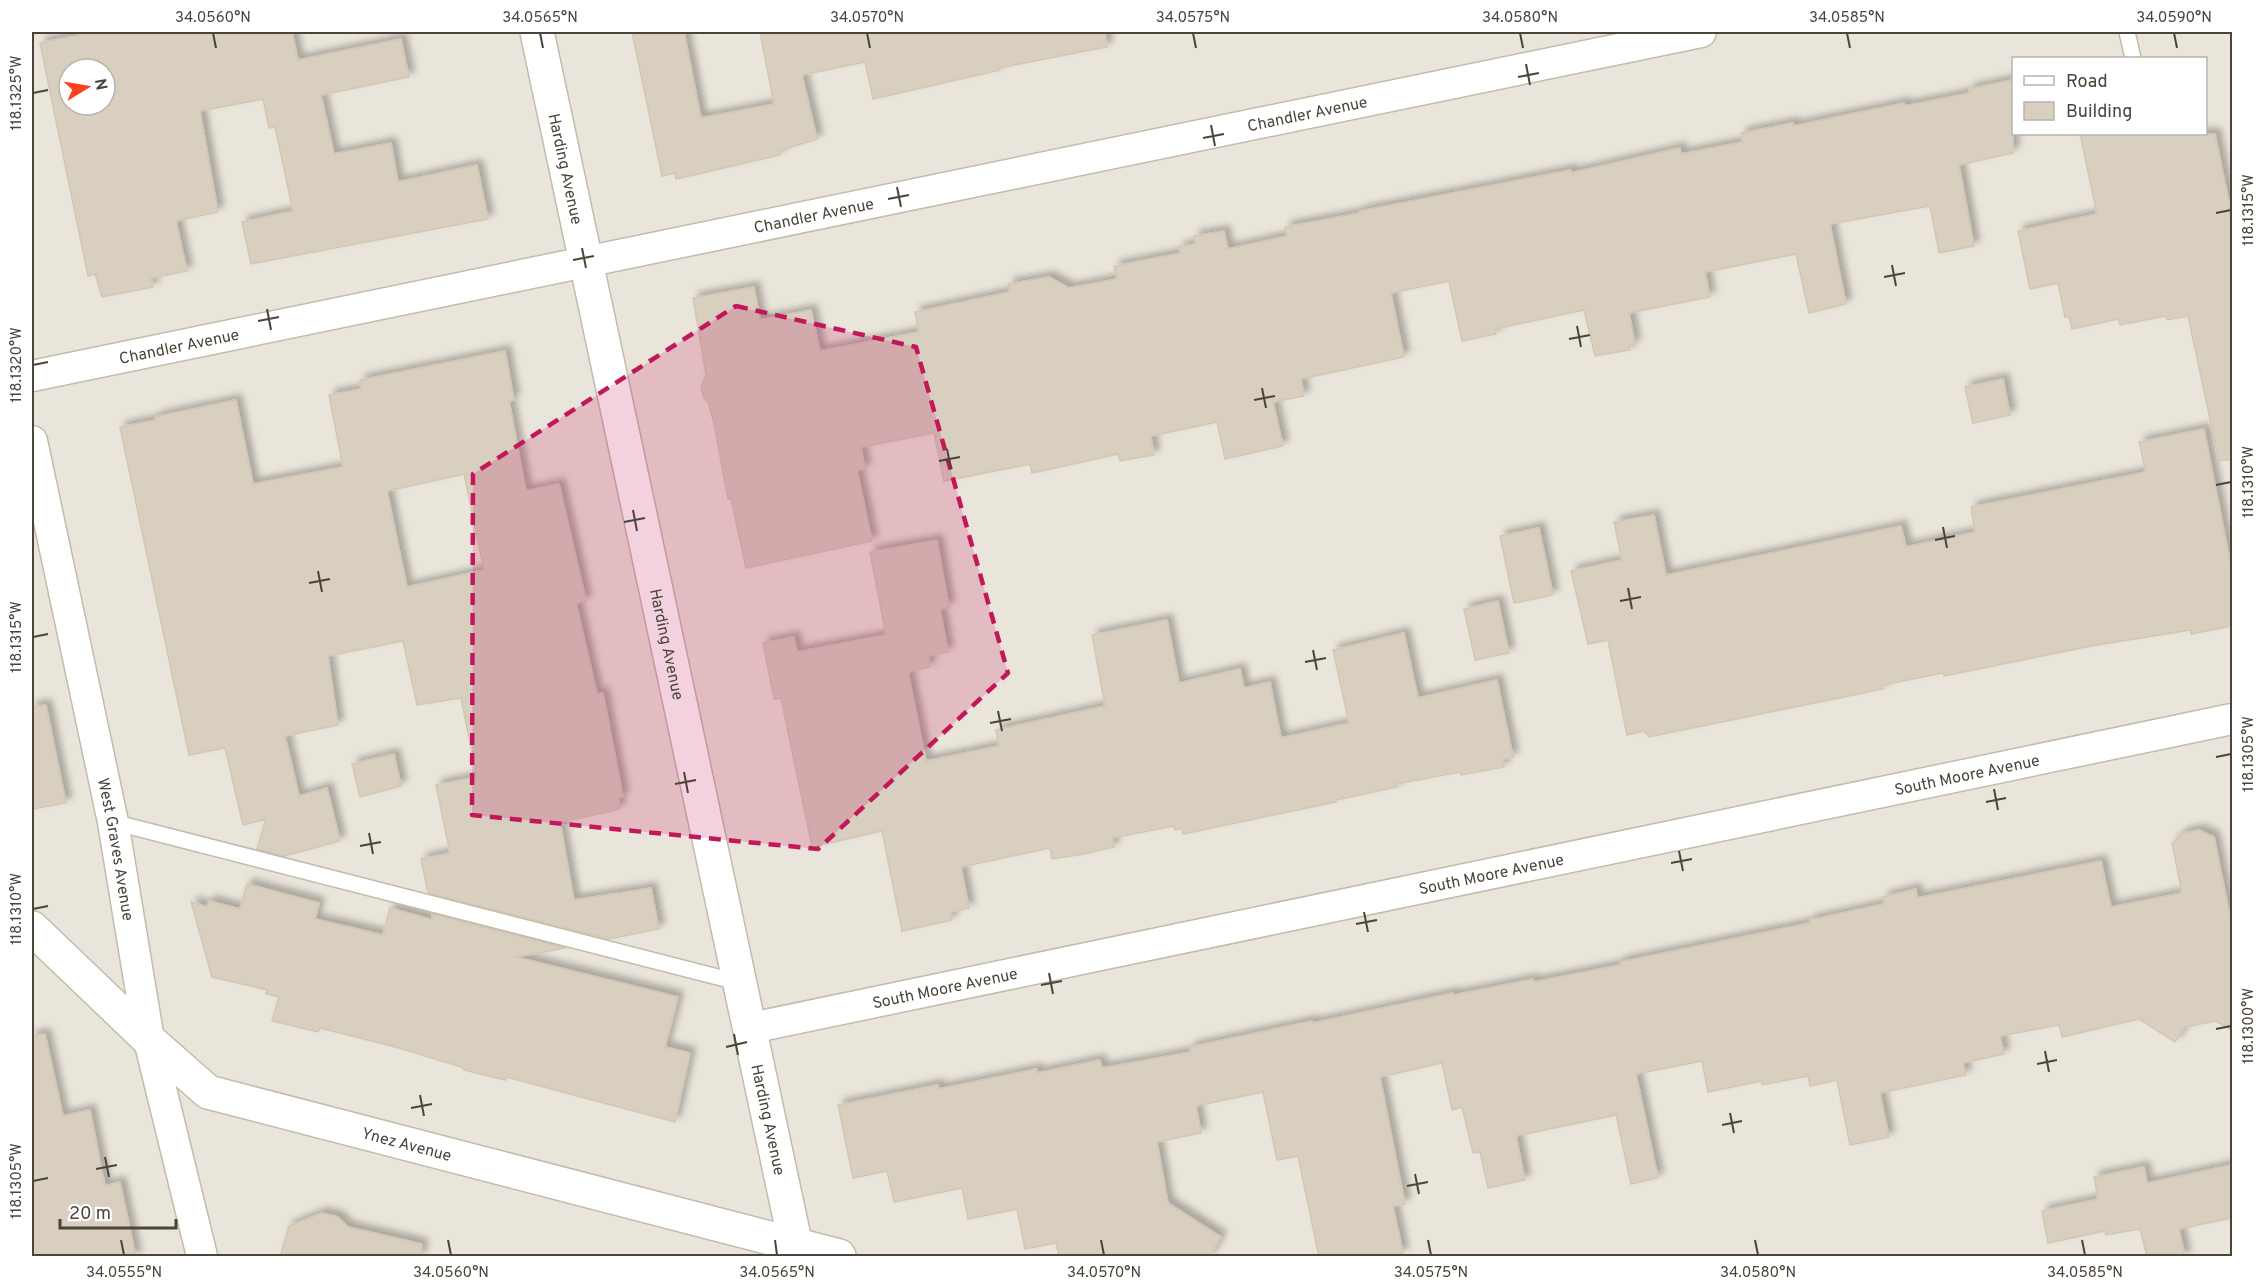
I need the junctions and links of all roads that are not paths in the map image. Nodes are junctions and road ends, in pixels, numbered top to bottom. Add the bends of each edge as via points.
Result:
1 (537, 32) edge
2 (1701, 32) edge
3 (2127, 32) edge
4 (2133, 57) edge
5 (588, 261) junction
6 (32, 376) edge
7 (32, 441) edge
8 (2232, 719) edge
9 (113, 822) junction
10 (32, 928) edge
11 (741, 983) junction
12 (751, 1028) junction
13 (149, 1040) junction
14 (796, 1251) edge
15 (202, 1257) edge
16 (839, 1257) edge

1 - 5 street, Harding Avenue
2 - 5 street, Chandler Avenue
3 - 4 lane
5 - 6 street, Chandler Avenue
5 - 11 street, Harding Avenue
7 - 9 street, West Graves Avenue
8 - 12 street, South Moore Avenue
9 - 11 lane
9 - 13 street, West Graves Avenue
10 - 13 street, Ynez Avenue
11 - 12 street, Harding Avenue
12 - 14 street, Harding Avenue
13 - 14 street, Ynez Avenue via 208,1092
13 - 15 street, West Graves Avenue
14 - 16 street, Ynez Avenue

